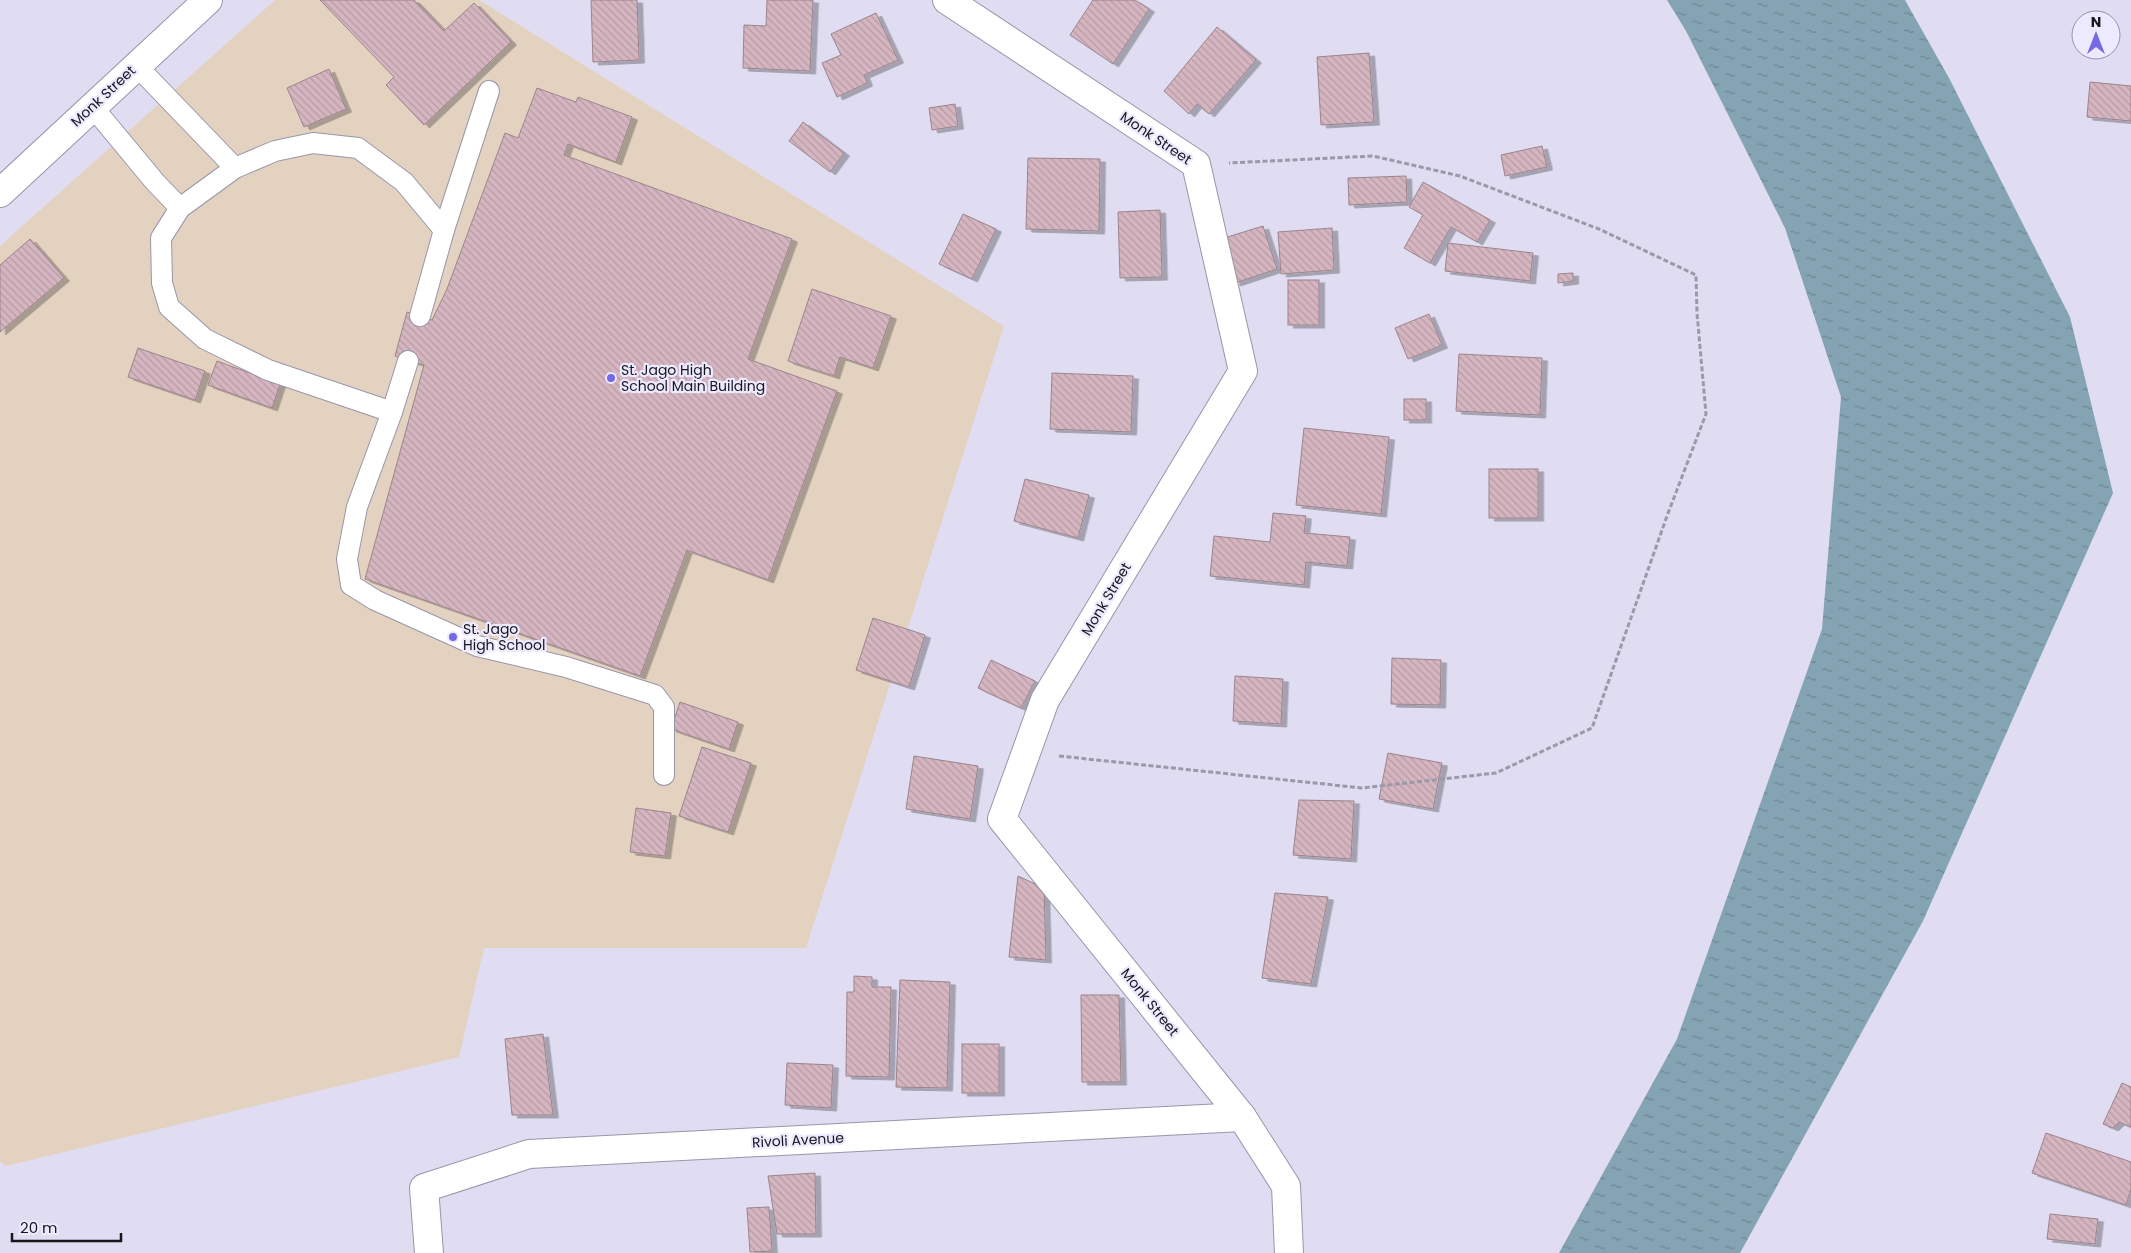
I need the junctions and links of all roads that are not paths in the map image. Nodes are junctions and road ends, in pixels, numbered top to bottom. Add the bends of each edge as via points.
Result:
1 (208, 0) edge
2 (947, 0) edge
3 (136, 65) junction
4 (489, 91) dead end
5 (92, 106) junction
6 (235, 168) junction
7 (0, 193) edge
8 (180, 208) junction
9 (444, 230) junction
10 (420, 316) dead end
11 (408, 360) dead end
12 (392, 412) junction
13 (664, 776) dead end
14 (1242, 1117) junction
15 (429, 1253) edge
16 (1289, 1253) edge

1 - 3 street, Monk Street
2 - 14 street, Monk Street via 1196,164 1242,371 1045,700 1002,819
3 - 5 street, Monk Street
3 - 6 lane
4 - 9 lane
5 - 7 street, Monk Street
5 - 8 lane
6 - 8 lane
6 - 9 lane via 275,151 313,143 358,148 404,182
8 - 12 lane via 161,238 162,283 169,307 205,339 268,370
9 - 10 lane
11 - 12 lane
12 - 13 lane via 357,507 347,559 351,585 375,600 477,646 566,667 655,694 664,707
14 - 15 street, Rivoli Avenue via 529,1154 424,1188
14 - 16 street, Monk Street via 1286,1186

